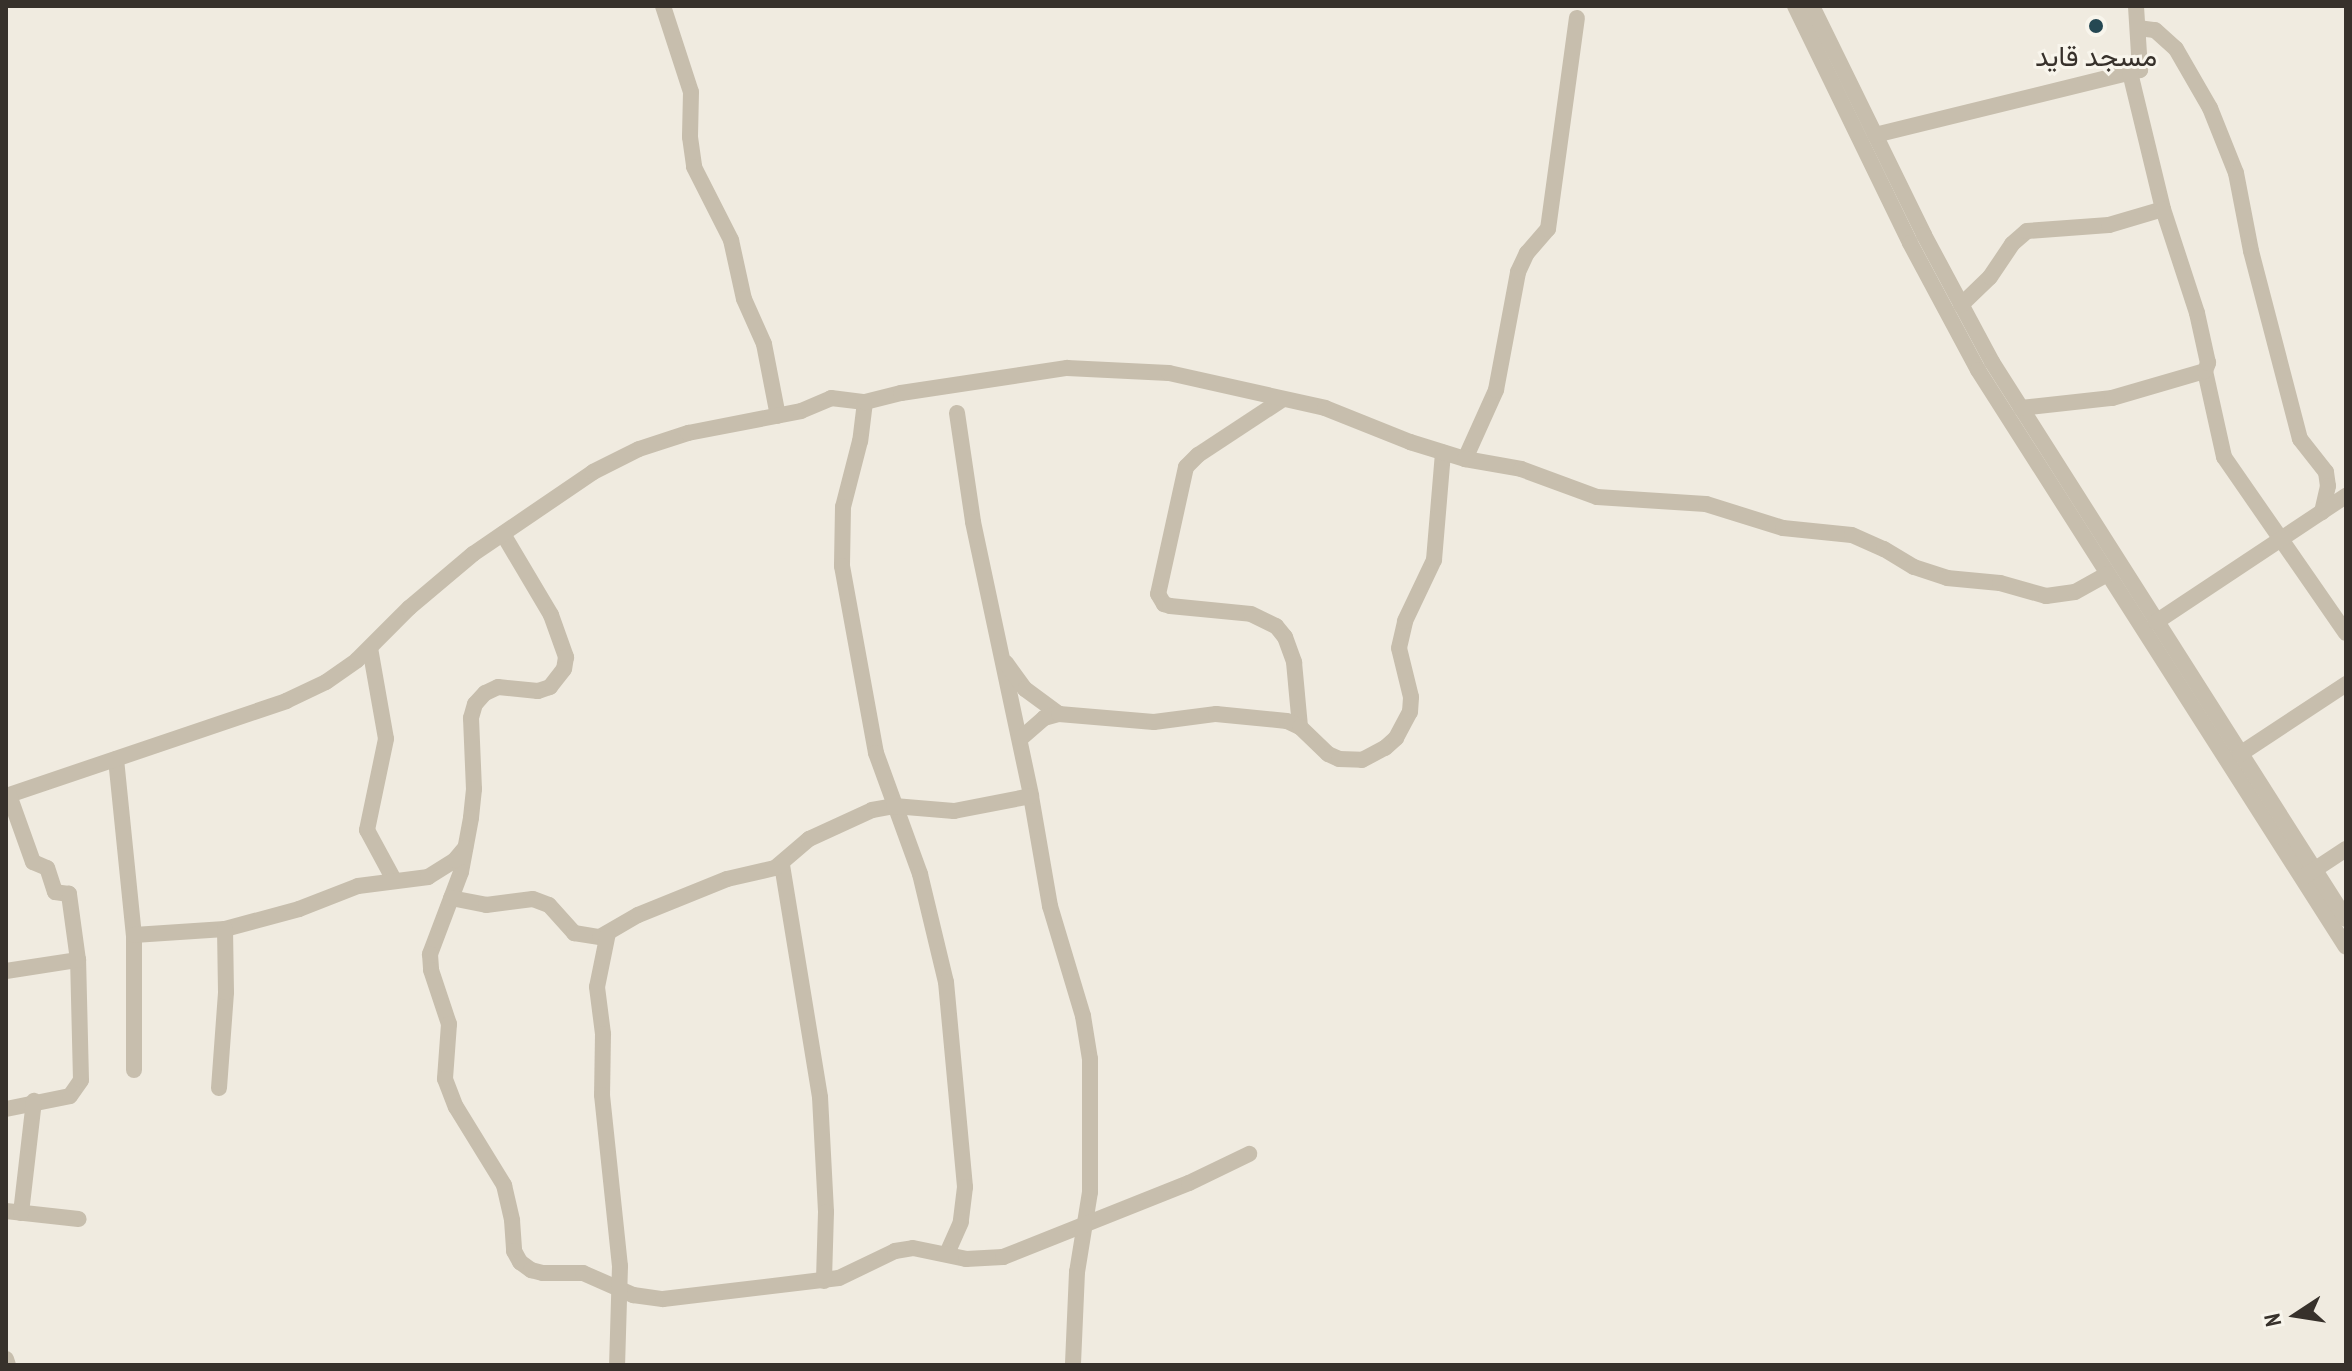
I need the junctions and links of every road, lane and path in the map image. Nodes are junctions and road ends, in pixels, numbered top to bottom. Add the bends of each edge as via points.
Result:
1 (663, 6) edge
2 (1795, 6) edge
3 (1812, 6) edge
4 (2136, 6) edge
5 (1577, 18) dead end
6 (2138, 28) junction
7 (2130, 73) junction
8 (1875, 135) junction
9 (2163, 209) junction
10 (1961, 305) junction
11 (2205, 371) junction
12 (1283, 399) junction
13 (865, 402) junction
14 (2021, 408) junction
15 (957, 413) dead end
16 (778, 416) junction
17 (1443, 452) junction
18 (1465, 459) junction
19 (2346, 496) edge
20 (2322, 512) junction
21 (503, 534) junction
22 (2283, 538) junction
23 (2107, 574) junction
24 (2156, 622) junction
25 (2346, 633) edge
26 (370, 648) junction
27 (1001, 654) junction
28 (2346, 684) edge
29 (1059, 714) junction
30 (1300, 727) junction
31 (1020, 739) junction
32 (2240, 754) junction
33 (116, 759) junction
34 (8, 796) edge
35 (1031, 796) junction
36 (894, 806) junction
37 (465, 848) junction
38 (2346, 849) edge
39 (782, 865) junction
40 (2307, 874) junction
41 (394, 880) junction
42 (451, 898) junction
43 (2346, 919) edge
44 (225, 929) junction
45 (608, 933) junction
46 (134, 935) junction
47 (2346, 947) edge
48 (78, 960) junction
49 (6, 971) edge
50 (134, 1070) dead end
51 (219, 1088) dead end
52 (34, 1101) junction
53 (6, 1109) edge
54 (1249, 1154) dead end
55 (14, 1212) edge
56 (79, 1219) dead end
57 (1086, 1225) junction
58 (947, 1254) junction
59 (824, 1281) junction
60 (620, 1288) junction
61 (617, 1365) edge
62 (1073, 1365) edge

1 - 16 street via 691,92 694,167 731,240 740,284 766,352
2 - 23 street via 1978,370
3 - 8 street
4 - 6 street
5 - 18 street via 1548,229 1518,272 1496,390
6 - 7 street via 2140,70
6 - 20 street via 2155,30 2176,49 2210,108 2236,173 2300,439 2326,472
7 - 8 street
7 - 9 street
8 - 10 street
9 - 10 street via 2109,225 2027,231
9 - 11 street via 2197,313 2208,363
10 - 14 street
11 - 14 street via 2112,398
11 - 22 street via 2224,457
12 - 13 street via 1169,373 1101,367 1033,372
12 - 17 street via 1325,408
12 - 30 street via 1186,467 1158,594 1170,606 1251,614 1276,626 1294,662
13 - 16 street via 831,398
13 - 36 street via 843,507 842,566 876,753
14 - 24 street
15 - 27 street
16 - 21 street via 688,433 639,449 593,472
17 - 18 street
17 - 30 street via 1434,560 1405,621 1399,648 1411,697 1404,726 1385,748 1350,761 1328,754
18 - 23 street via 1521,469 1597,497 1706,504 1783,528 1852,535 1930,574 2000,583 2031,593 2075,592
19 - 20 street
20 - 22 street
21 - 26 street via 452,571
21 - 37 street via 551,615 566,657 550,687 498,687 475,704 474,789
22 - 24 street
22 - 25 street
23 - 40 street
24 - 32 street
26 - 33 street via 307,693
26 - 41 street via 386,739 367,830
27 - 29 street via 1025,689
27 - 31 street
28 - 32 street
29 - 30 street via 1154,722 1216,714
29 - 31 street via 1044,718
31 - 35 street
32 - 40 street
33 - 34 street
33 - 46 street
34 - 48 street via 33,862 47,868 55,892 69,894
35 - 36 street via 954,811
35 - 57 street via 1050,906 1090,1059
36 - 39 street via 829,828
36 - 58 street via 930,910 952,1019 965,1205
37 - 41 street via 428,877
37 - 42 street
38 - 40 street
39 - 45 street via 727,879
39 - 59 street via 820,1097
40 - 43 street
40 - 47 street
41 - 44 street via 358,886
42 - 45 street via 486,905 533,899 549,905 582,937
42 - 60 street via 430,954 449,1024 445,1079 456,1107 504,1185 514,1251 531,1270 583,1273
44 - 46 street
44 - 51 street
45 - 60 street via 597,987
46 - 50 street
48 - 49 street
48 - 52 street via 79,1086 64,1098
52 - 53 street
52 - 55 street
54 - 57 street
55 - 56 street
57 - 58 street via 1003,1257
57 - 62 street via 1077,1272
58 - 59 street via 895,1251
59 - 60 street via 663,1299
60 - 61 street

